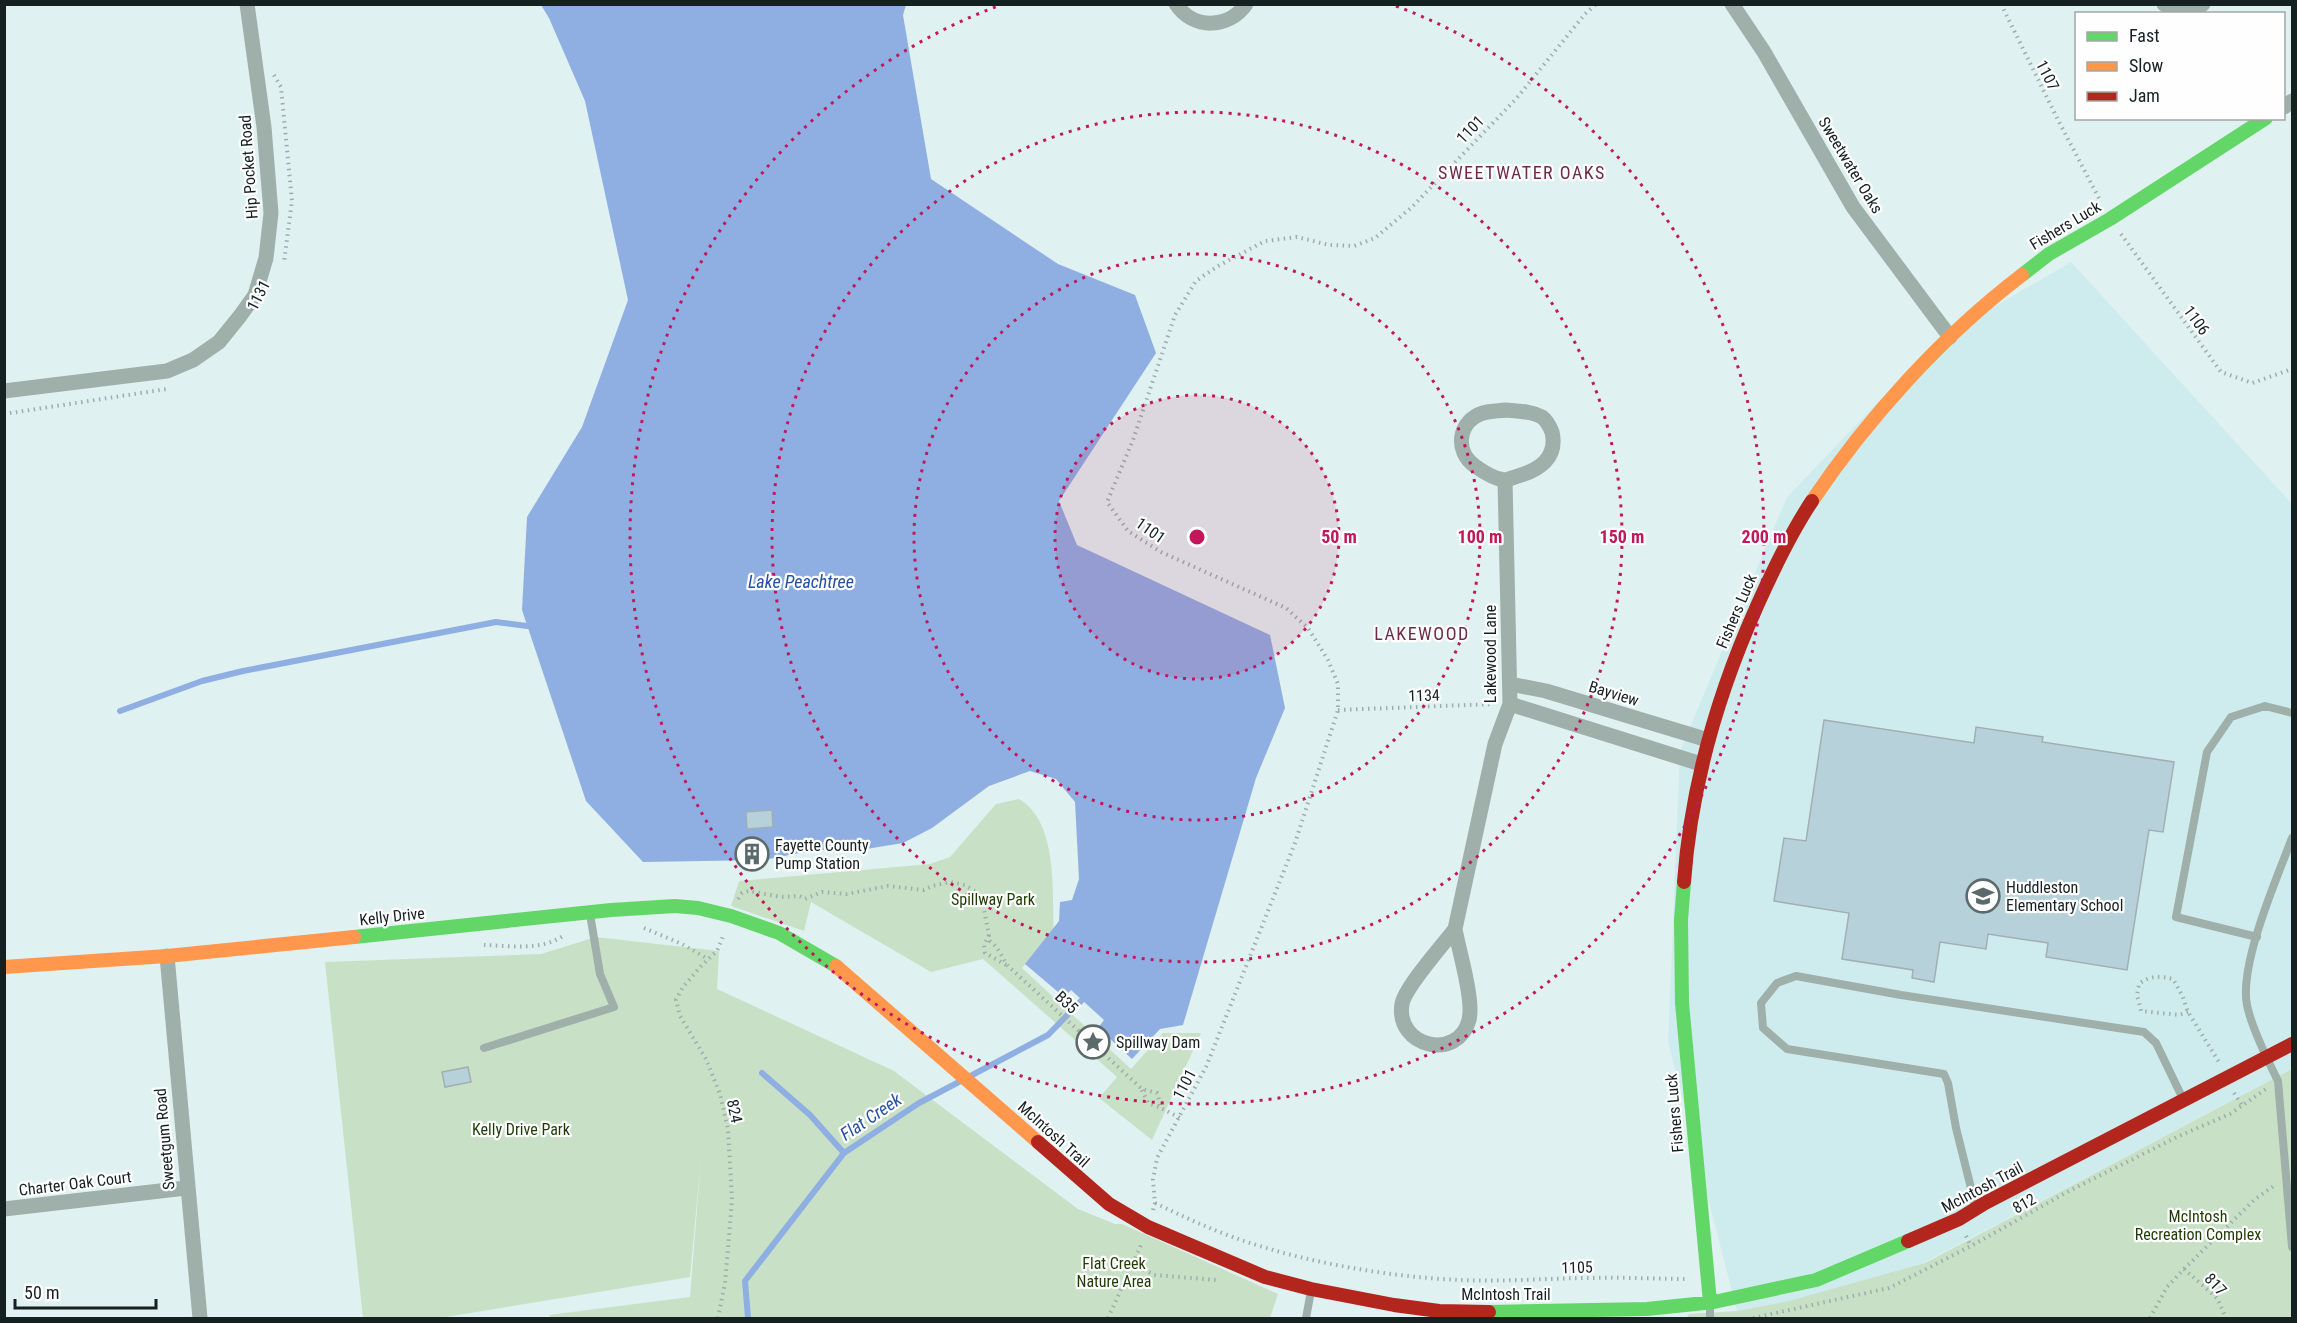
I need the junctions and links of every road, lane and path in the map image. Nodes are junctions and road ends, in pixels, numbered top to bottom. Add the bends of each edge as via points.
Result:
1 (247, 4) edge
2 (1176, 4) edge
3 (1246, 4) edge
4 (1596, 4) edge
5 (1732, 4) edge
6 (2001, 4) edge
7 (2164, 4) edge
8 (2176, 12) edge
9 (272, 73) dead end
10 (2263, 120) edge
11 (2110, 219) junction
12 (282, 271) dead end
13 (1950, 337) junction
14 (2292, 369) edge
15 (172, 388) dead end
16 (4, 391) edge
17 (4, 414) edge
18 (1505, 480) junction
19 (1510, 684) junction
20 (1510, 704) junction
21 (1338, 710) junction
22 (2292, 713) edge
23 (1708, 740) junction
24 (1701, 764) junction
25 (2292, 838) edge
26 (735, 903) dead end
27 (590, 913) junction
28 (1455, 929) junction
29 (779, 933) joint
30 (724, 934) dead end
31 (989, 934) junction
32 (2257, 937) junction
33 (167, 956) junction
34 (1008, 966) junction
35 (4, 967) edge
36 (2188, 1012) junction
37 (2292, 1044) edge
38 (484, 1048) dead end
39 (2267, 1057) junction
40 (2226, 1078) junction
41 (2278, 1081) junction
42 (1142, 1089) junction
43 (2184, 1100) junction
44 (2242, 1105) junction
45 (1161, 1108) junction
46 (1180, 1118) junction
47 (2286, 1177) junction
48 (186, 1188) junction
49 (1155, 1203) joint
50 (1976, 1208) junction
51 (4, 1209) edge
52 (1959, 1219) junction
53 (1971, 1246) junction
54 (2292, 1247) edge
55 (1132, 1264) dead end
56 (2184, 1269) junction
57 (1707, 1279) junction
58 (1311, 1289) junction
59 (1710, 1302) junction
60 (200, 1318) edge
61 (718, 1318) edge
62 (1108, 1318) edge
63 (1306, 1318) edge
64 (1710, 1318) edge
65 (1753, 1318) edge
66 (2150, 1318) edge
67 (2226, 1318) edge

1 - 16 street, Hip Pocket Road via 272,213 266,258 255,295 219,342 193,360 167,371
2 - 3 street via 1187,17 1215,24 1229,21
4 - 21 path, 1101 via 1516,99 1412,207 1375,238 1354,246 1297,237 1265,241 1196,281 1175,315 1133,440 1107,502 1128,531 1161,552 1286,608 1308,627 1338,684
5 - 13 street, Sweetwater Oaks via 1853,207
6 - 11 path, 1107
7 - 8 street
9 - 12 path, 1131 via 281,87 292,201
10 - 11 street, Fishers Luck
11 - 13 street, Fishers Luck via 2049,254 1994,296
11 - 14 path, 1106 via 2221,372 2252,383
13 - 23 street, Fishers Luck via 1880,413 1809,506 1775,566 1738,649
15 - 17 path
18 - 18 street via 1533,472 1551,454 1551,429 1544,418 1506,410 1482,413 1465,427 1460,442 1470,462
18 - 19 street, Lakewood Lane
19 - 20 street, Lakewood Lane
19 - 23 street, Bayview via 1546,691
20 - 21 path, 1134
20 - 24 street
20 - 28 street, Lakewood Lane via 1495,744
21 - 46 path, 1101 via 1290,854 1206,1067
22 - 32 lane via 2265,706 2230,717 2207,752 2176,917
23 - 24 street, Fishers Luck
24 - 57 street, Fishers Luck via 1685,866 1681,947 1682,1003
25 - 32 lane
26 - 31 path via 742,893 749,891 805,899 822,892 847,894 888,886 924,890 951,882 976,892 983,904
27 - 29 street, Kelly Drive via 664,906 698,908
27 - 33 street, Kelly Drive
27 - 38 lane via 600,974 614,1006
28 - 28 street, Lakewood Lane via 1402,1002 1405,1029 1426,1045 1453,1042 1469,1021 1470,1007
29 - 58 street, McIntosh Trail via 833,963 1109,1204 1148,1227 1264,1277
30 - 61 path, 824 via 717,951 676,1000 680,1016 706,1059 728,1129 732,1200
31 - 34 path
31 - 34 path, B35 via 985,953
32 - 39 lane via 2247,974 2247,1004
33 - 35 street, Kelly Drive
33 - 48 street, Sweetgum Road
34 - 42 path, B35
36 - 36 path via 2173,979 2146,978 2139,984 2141,1011 2179,1015
36 - 40 path
37 - 39 street, McIntosh Trail
39 - 40 street, McIntosh Trail
39 - 41 lane
40 - 43 street, McIntosh Trail
40 - 44 path
41 - 44 path, 812
41 - 47 lane
42 - 45 path via 1148,1102
42 - 45 path via 1157,1093
43 - 50 street, McIntosh Trail
43 - 50 lane via 2156,1043 2144,1032 1796,976 1777,983 1761,1003 1763,1029 1787,1048 1944,1074
44 - 53 path, 812 via 2069,1191
45 - 46 path
46 - 49 path, 1101 via 1157,1158 1153,1180
47 - 54 lane
47 - 56 path, 817 via 2254,1200
48 - 51 street, Charter Oak Court
48 - 60 street, Sweetgum Road
49 - 57 path, 1105 via 1206,1227 1255,1243 1312,1260 1383,1273 1461,1280
50 - 52 street, McIntosh Trail
52 - 53 path
52 - 59 street, McIntosh Trail via 1815,1280
53 - 65 path, 812 via 1889,1288
55 - 62 path
56 - 66 path, 817 via 2167,1287
56 - 67 path, 817 via 2217,1298
57 - 59 street, Fishers Luck
58 - 59 street, McIntosh Trail via 1439,1311 1647,1310
58 - 63 lane
59 - 64 lane

